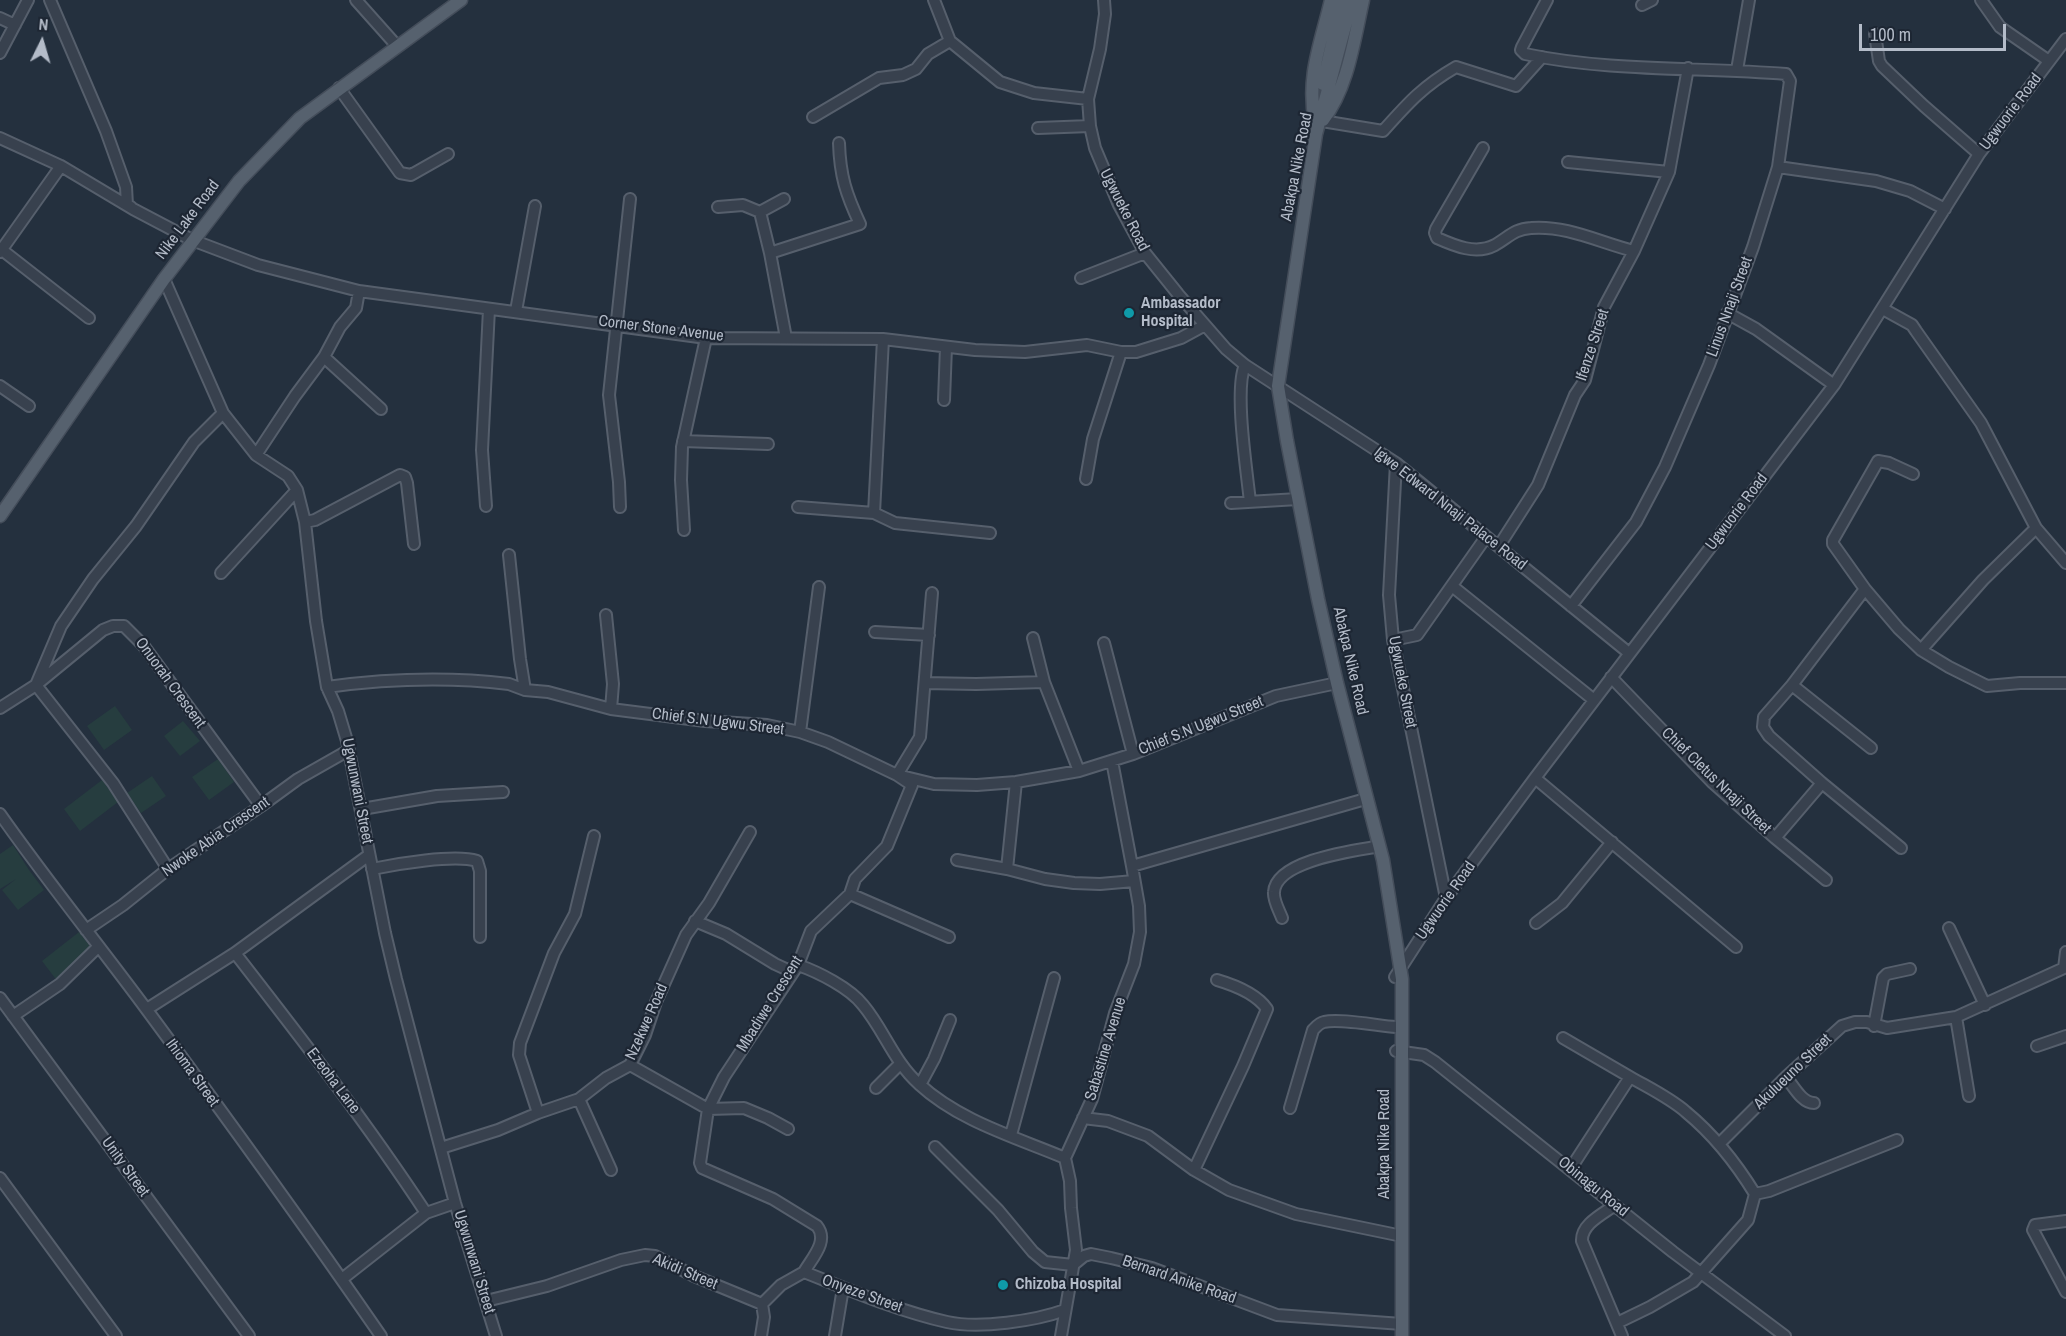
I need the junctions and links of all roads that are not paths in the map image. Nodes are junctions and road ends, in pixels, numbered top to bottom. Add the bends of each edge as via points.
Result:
1 (28, 0) edge
2 (50, 0) edge
3 (356, 0) edge
4 (462, 0) edge
5 (934, 0) edge
6 (1104, 0) edge
7 (1331, 0) edge
8 (1342, 0) edge
9 (1352, 0) edge
10 (1363, 0) edge
11 (1546, 0) edge
12 (1749, 0) edge
13 (1981, 0) edge
14 (0, 18) edge
15 (15, 25) junction
16 (1875, 34) dead end
17 (2066, 39) edge
18 (950, 41) junction
19 (397, 46) junction
20 (0, 52) edge
21 (1542, 57) junction
22 (2049, 62) junction
23 (1688, 68) junction
24 (1737, 70) junction
25 (339, 88) junction
26 (1088, 99) junction
27 (813, 117) dead end
28 (1319, 122) junction
29 (1090, 126) junction
30 (1038, 128) dead end
31 (0, 138) edge
32 (839, 143) dead end
33 (1483, 148) dead end
34 (448, 154) dead end
35 (1979, 154) junction
36 (1568, 162) dead end
37 (61, 166) junction
38 (1778, 167) junction
39 (1669, 172) junction
40 (630, 199) dead end
41 (784, 199) dead end
42 (535, 206) dead end
43 (718, 207) dead end
44 (1945, 208) junction
45 (133, 209) junction
46 (760, 212) junction
47 (192, 240) junction
48 (1, 251) edge
49 (1634, 251) junction
50 (770, 253) junction
51 (1145, 253) junction
52 (1081, 278) dead end
53 (164, 279) junction
54 (359, 291) junction
55 (489, 309) junction
56 (1883, 309) junction
57 (516, 311) junction
58 (1727, 313) junction
59 (88, 318) dead end
60 (616, 324) junction
61 (1205, 325) junction
62 (706, 338) junction
63 (786, 338) junction
64 (883, 339) junction
65 (946, 347) junction
66 (1121, 352) junction
67 (324, 357) junction
68 (1245, 365) junction
69 (1271, 382) junction
70 (1834, 385) junction
71 (0, 386) edge
72 (944, 400) dead end
73 (28, 406) dead end
74 (381, 409) dead end
75 (224, 413) junction
76 (683, 441) junction
77 (768, 444) dead end
78 (256, 455) junction
79 (1396, 463) junction
80 (1913, 474) dead end
81 (1086, 479) dead end
82 (297, 490) junction
83 (1294, 499) junction
84 (1250, 502) junction
85 (1231, 504) dead end
86 (486, 506) dead end
87 (620, 507) dead end
88 (798, 507) dead end
89 (874, 513) junction
90 (0, 516) edge
91 (305, 522) junction
92 (2036, 528) junction
93 (684, 530) dead end
94 (990, 533) dead end
95 (1486, 537) junction
96 (414, 544) dead end
97 (1499, 546) junction
98 (509, 555) dead end
99 (2066, 563) edge
100 (221, 573) dead end
101 (1452, 586) junction
102 (819, 587) dead end
103 (1865, 589) junction
104 (932, 593) dead end
105 (1571, 606) junction
106 (606, 615) dead end
107 (875, 632) dead end
108 (929, 635) junction
109 (1033, 638) dead end
110 (1393, 640) junction
111 (1104, 643) dead end
112 (1921, 650) junction
113 (1629, 653) junction
114 (1611, 677) junction
115 (1044, 682) junction
116 (925, 683) junction
117 (2066, 683) edge
118 (1334, 684) junction
119 (36, 685) junction
120 (1792, 685) junction
121 (327, 687) junction
122 (525, 690) junction
123 (1593, 700) junction
124 (0, 708) edge
125 (611, 709) junction
126 (800, 732) junction
127 (1871, 748) dead end
128 (349, 750) junction
129 (1133, 754) junction
130 (1112, 761) junction
131 (1079, 771) junction
132 (897, 775) junction
133 (1535, 778) junction
134 (1016, 782) junction
135 (1822, 783) junction
136 (503, 792) dead end
137 (1362, 800) junction
138 (261, 806) junction
139 (362, 809) junction
140 (0, 814) edge
141 (750, 832) dead end
142 (594, 836) dead end
143 (1774, 838) junction
144 (1612, 842) junction
145 (1375, 847) junction
146 (1901, 848) dead end
147 (369, 855) junction
148 (957, 860) dead end
149 (1132, 866) junction
150 (1007, 868) junction
151 (168, 869) junction
152 (372, 869) junction
153 (1826, 880) dead end
154 (1134, 881) junction
155 (850, 894) junction
156 (1446, 898) junction
157 (1282, 918) dead end
158 (695, 921) junction
159 (1536, 923) dead end
160 (1950, 928) dead end
161 (86, 930) junction
162 (480, 936) dead end
163 (950, 937) dead end
164 (98, 947) junction
165 (1736, 947) dead end
166 (2066, 952) edge
167 (235, 953) junction
168 (798, 965) junction
169 (1910, 969) dead end
170 (2065, 970) edge
171 (1398, 973) junction
172 (1054, 978) dead end
173 (1217, 980) dead end
174 (0, 998) edge
175 (1985, 1005) junction
176 (147, 1010) junction
177 (13, 1016) junction
178 (1956, 1017) junction
179 (950, 1020) dead end
180 (1874, 1026) junction
181 (1396, 1027) junction
182 (2066, 1036) edge
183 (1563, 1038) dead end
184 (2037, 1046) dead end
185 (1399, 1051) junction
186 (900, 1064) junction
187 (630, 1065) junction
188 (1630, 1077) junction
189 (1786, 1077) junction
190 (920, 1085) junction
191 (876, 1088) dead end
192 (1969, 1096) dead end
193 (579, 1099) junction
194 (1814, 1103) dead end
195 (1290, 1108) dead end
196 (708, 1109) junction
197 (538, 1113) junction
198 (1083, 1118) junction
199 (788, 1129) dead end
200 (1011, 1135) junction
201 (1897, 1140) dead end
202 (1719, 1144) junction
203 (935, 1147) dead end
204 (441, 1148) junction
205 (1065, 1158) junction
206 (702, 1168) joint
207 (1571, 1168) junction
208 (610, 1170) dead end
209 (1194, 1170) junction
210 (0, 1178) edge
211 (1755, 1194) junction
212 (455, 1203) junction
213 (1615, 1205) junction
214 (426, 1213) junction
215 (2066, 1221) edge
216 (1399, 1235) junction
217 (1073, 1264) junction
218 (804, 1272) junction
219 (1701, 1272) junction
220 (342, 1279) junction
221 (843, 1288) junction
222 (2066, 1292) edge
223 (486, 1301) junction
224 (762, 1304) junction
225 (1065, 1310) junction
226 (1617, 1323) junction
227 (1399, 1330) edge
228 (1782, 1335) edge
229 (116, 1336) edge
230 (249, 1336) edge
231 (381, 1336) edge
232 (496, 1336) edge
233 (761, 1336) edge
234 (835, 1336) edge
235 (1061, 1336) edge
236 (1622, 1336) edge

1 - 15 street
2 - 45 street via 106,131 126,187 128,205
3 - 19 street
4 - 19 main road, Nike Lake Road
5 - 18 street
6 - 26 street, Ugwueke Road via 1100,50
7 - 28 main road via 1311,87 1311,101
8 - 28 main road, Abakpa Nike Road
9 - 28 main road, Abakpa Nike Road
10 - 28 main road via 1334,107
11 - 21 street via 1521,50
12 - 24 street
13 - 22 street via 2000,27
14 - 15 street
15 - 20 street
16 - 35 street via 1882,66
17 - 22 street, Ugwuorie Road
18 - 26 street via 1000,82 1034,93
18 - 27 street via 928,54 915,69 879,78
19 - 25 main road, Nike Lake Road
21 - 23 street, Linus Nnaji Street via 1578,64
21 - 28 street via 1516,86 1456,67 1419,92 1383,130
22 - 35 street, Ugwuorie Road
23 - 24 street, Linus Nnaji Street
23 - 39 street, Ifenze Street
24 - 38 street, Linus Nnaji Street via 1789,77
25 - 34 street via 400,173 411,175
25 - 47 main road, Nike Lake Road via 300,118 239,180
26 - 29 street, Ugwueke Road
28 - 69 main road, Abakpa Nike Road via 1296,225
29 - 30 street
29 - 51 street, Ugwueke Road via 1119,205
31 - 37 street, Corner Stone Avenue
32 - 50 street via 845,192 860,224
33 - 49 street via 1436,229 1437,238 1479,250 1493,246 1514,231 1544,228 1568,231
35 - 44 street, Ugwuorie Road
36 - 39 street
37 - 45 street, Corner Stone Avenue
37 - 48 street
38 - 44 street via 1876,181 1910,191
38 - 58 street, Linus Nnaji Street
39 - 49 street, Ifenze Street
40 - 60 street
41 - 46 street
42 - 57 street
43 - 46 street via 743,205
44 - 56 street, Ugwuorie Road
45 - 47 street, Corner Stone Avenue
46 - 50 street
47 - 53 main road, Nike Lake Road
47 - 54 street, Corner Stone Avenue via 258,265
48 - 59 street
49 - 97 street, Ifenze Street via 1604,307 1585,380 1538,485
50 - 63 street
51 - 52 street
51 - 61 street, Ugwueke Road
53 - 75 street, Ugwunwani Street
53 - 90 main road, Nike Lake Road
54 - 55 street, Corner Stone Avenue
54 - 67 street via 356,308 340,327
55 - 57 street, Corner Stone Avenue
55 - 86 street via 482,450
56 - 70 street, Ugwuorie Road
56 - 92 street via 1912,325 1981,423
57 - 60 street, Corner Stone Avenue
58 - 70 street
58 - 105 street, Linus Nnaji Street via 1665,467 1636,522
60 - 62 street, Corner Stone Avenue
60 - 87 street via 609,394
61 - 66 street, Corner Stone Avenue via 1181,338 1136,352
61 - 68 street, Ugwueke Road
62 - 63 street, Corner Stone Avenue
62 - 76 street
63 - 64 street, Corner Stone Avenue
64 - 65 street, Corner Stone Avenue
64 - 89 street
65 - 66 street, Corner Stone Avenue via 1025,352 1087,345
65 - 72 street
66 - 81 street via 1093,439
67 - 74 street
67 - 78 street
68 - 69 street, Ugwueke Road
68 - 84 street via 1242,405
69 - 79 street, Igwe Edward Nnaji Palace Road
69 - 83 main road, Abakpa Nike Road
70 - 113 street, Ugwuorie Road
71 - 73 street
75 - 78 street, Ugwunwani Street
75 - 119 street via 194,442 136,526 93,579 61,626
76 - 77 street
76 - 93 street
78 - 82 street, Ugwunwani Street via 288,476
79 - 95 street, Igwe Edward Nnaji Palace Road
79 - 110 street, Ugwueke Street via 1389,595
80 - 103 street via 1878,461 1833,540
82 - 91 street, Ugwunwani Street
82 - 100 street
83 - 84 street
83 - 118 main road, Abakpa Nike Road
84 - 85 street
88 - 89 street
89 - 94 street via 896,523
91 - 96 street via 403,475
91 - 121 street, Ugwunwani Street
92 - 99 street
92 - 112 street
95 - 97 street, Igwe Edward Nnaji Palace Road
95 - 101 street
97 - 105 street, Igwe Edward Nnaji Palace Road
98 - 122 street
101 - 110 street via 1417,635
101 - 123 street
102 - 126 street
103 - 112 street
103 - 120 street
104 - 108 street
105 - 113 street, Igwe Edward Nnaji Palace Road
106 - 125 street via 613,684
107 - 108 street
108 - 116 street
109 - 115 street
110 - 156 street, Ugwueke Street
111 - 129 street
112 - 117 street via 1987,686
113 - 114 street, Ugwuorie Road
114 - 123 street, Ugwuorie Road
114 - 143 street, Chief Cletus Nnaji Street via 1712,782
115 - 116 street
115 - 131 street
116 - 132 street via 920,737
118 - 129 street, Chief S.N Ugwu Street via 1276,696
118 - 137 main road, Abakpa Nike Road
118 - 171 main road, Abakpa Nike Road via 1383,860
119 - 124 street, Onuorah Crescent
119 - 138 street, Onuorah Crescent via 103,630 124,626 143,645
119 - 151 street via 113,783
120 - 127 street
120 - 135 street via 1764,717 1763,726 1769,736
121 - 122 street, Chief S.N Ugwu Street via 406,680 490,682
121 - 128 street, Ugwunwani Street
122 - 125 street, Chief S.N Ugwu Street via 548,692
123 - 133 street, Ugwuorie Road
125 - 126 street, Chief S.N Ugwu Street
126 - 132 street, Chief S.N Ugwu Street
128 - 138 street, Nwoke Abia Crescent
128 - 139 street, Ugwunwani Street
129 - 130 street, Chief S.N Ugwu Street
130 - 131 street, Chief S.N Ugwu Street
130 - 149 street, Sabastine Avenue
131 - 134 street, Chief S.N Ugwu Street
132 - 134 street, Chief S.N Ugwu Street via 934,784
132 - 155 street, Mbadiwe Crescent via 912,785 887,846 855,879
133 - 144 street
133 - 156 street, Ugwuorie Road
134 - 150 street
135 - 143 street
135 - 146 street
136 - 139 street via 437,796
137 - 145 main road, Abakpa Nike Road
137 - 149 street
138 - 151 street, Nwoke Abia Crescent
139 - 147 street, Ugwunwani Street
140 - 161 street, Ihioma Street
141 - 158 street, Nzekwe Road
142 - 197 street via 575,914 554,953 520,1043 519,1055
143 - 153 street, Chief Cletus Nnaji Street
144 - 159 street via 1562,903
144 - 165 street
145 - 157 street via 1338,854 1281,876 1273,894
145 - 171 main road, Abakpa Nike Road
147 - 152 street, Ugwunwani Street
147 - 167 street
148 - 150 street
149 - 154 street, Sabastine Avenue
150 - 154 street via 1074,883
151 - 161 street, Nwoke Abia Crescent
152 - 162 street via 465,858 477,861
152 - 204 street, Ugwunwani Street via 396,979
154 - 198 street, Sabastine Avenue via 1140,932 1134,964
155 - 163 street
155 - 168 street, Mbadiwe Crescent via 811,931
156 - 171 street, Ugwuorie Road
158 - 168 street via 788,970
158 - 187 street, Nzekwe Road
160 - 175 street
161 - 164 street, Ihioma Street
164 - 176 street, Ihioma Street
164 - 177 street via 60,984
166 - 170 street, Akulueuno Street
167 - 176 street
167 - 214 street, Ezeoha Lane via 341,1089
168 - 186 street via 842,987 863,1004
168 - 196 street, Mbadiwe Crescent via 751,1033
169 - 180 street via 1883,978
170 - 175 street, Akulueuno Street
171 - 181 main road, Abakpa Nike Road
171 - 185 main road, Abakpa Nike Road
172 - 200 street
173 - 209 street via 1234,985 1267,1009
174 - 177 street, Unity Street
175 - 178 street, Akulueuno Street
176 - 220 street, Ihioma Street
177 - 230 street, Unity Street
178 - 180 street, Akulueuno Street via 1906,1027
178 - 192 street
179 - 190 street
180 - 189 street, Akulueuno Street via 1855,1022 1842,1026
181 - 185 main road, Abakpa Nike Road
181 - 195 street via 1336,1021 1318,1025 1313,1030
182 - 184 street
183 - 188 street
185 - 207 street, Obinagu Road via 1424,1055 1435,1062
185 - 216 main road, Abakpa Nike Road
186 - 190 street
186 - 191 street
187 - 193 street, Nzekwe Road
187 - 196 street
188 - 202 street via 1685,1111
188 - 207 street
189 - 194 street via 1804,1100
189 - 202 street, Akulueuno Street
190 - 200 street via 950,1108
193 - 197 street, Nzekwe Road
193 - 208 street
196 - 199 street via 744,1108
196 - 206 street, Mbadiwe Crescent
197 - 204 street, Nzekwe Road
198 - 205 street, Sabastine Avenue
198 - 209 street via 1108,1121 1148,1136
200 - 205 street
201 - 211 street
202 - 211 street
203 - 217 street, Bernard Anike Road via 998,1210 1033,1252 1045,1262
204 - 212 street, Ugwunwani Street
205 - 217 street via 1076,1245
206 - 218 street, Onyeze Street via 773,1198 817,1226 822,1241
207 - 213 street, Obinagu Road
209 - 216 street via 1229,1190 1296,1214
210 - 229 street
211 - 219 street via 1748,1220
212 - 214 street
212 - 223 street, Ugwunwani Street
213 - 219 street, Obinagu Road
213 - 226 street via 1581,1234
214 - 220 street
215 - 222 street via 2042,1223 2033,1230
216 - 227 main road, Abakpa Nike Road
217 - 225 street
217 - 227 street, Bernard Anike Road via 1090,1254 1111,1258 1152,1268 1277,1315
218 - 221 street, Onyeze Street
218 - 224 street via 781,1285
219 - 226 street via 1693,1282
219 - 228 street, Obinagu Road
220 - 231 street, Ihioma Street
221 - 225 street, Onyeze Street via 948,1322 993,1324
221 - 234 street
223 - 224 street, Akidi Street via 645,1255
223 - 232 street, Ugwunwani Street
224 - 233 street
225 - 235 street
226 - 236 street

